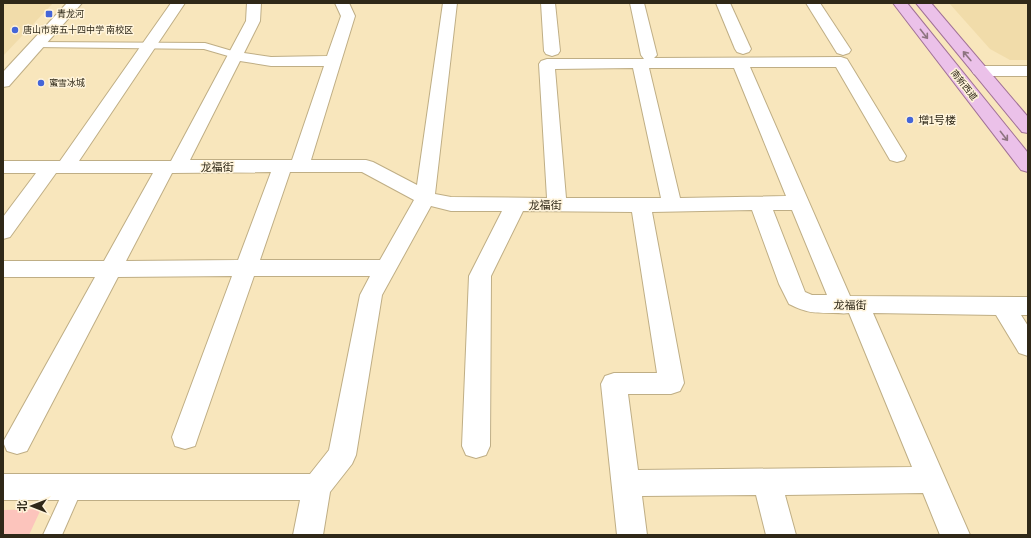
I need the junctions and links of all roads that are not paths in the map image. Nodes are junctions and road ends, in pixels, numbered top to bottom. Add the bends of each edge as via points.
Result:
1 (75, 3) edge
2 (178, 3) edge
3 (254, 3) edge
4 (342, 3) edge
5 (450, 3) edge
6 (548, 3) edge
7 (636, 3) edge
8 (723, 3) edge
9 (813, 3) edge
10 (900, 3) edge
11 (923, 3) edge
12 (37, 45) junction
13 (150, 45) junction
14 (843, 50) dead end
15 (552, 51) dead end
16 (235, 55) junction
17 (742, 56) junction
18 (645, 59) junction
19 (334, 61) junction
20 (980, 71) junction
21 (1028, 71) edge
22 (3, 82) edge
23 (1027, 127) edge
24 (897, 156) dead end
25 (292, 166) junction
26 (1028, 166) edge
27 (3, 167) edge
28 (58, 167) junction
29 (172, 167) junction
30 (425, 198) junction
31 (760, 203) junction
32 (799, 203) junction
33 (672, 204) junction
34 (557, 205) junction
35 (642, 205) junction
36 (515, 206) junction
37 (3, 232) edge
38 (110, 268) junction
39 (247, 268) junction
40 (386, 268) junction
41 (3, 269) edge
42 (850, 306) junction
43 (1003, 306) junction
44 (1028, 306) edge
45 (1028, 346) edge
46 (185, 437) dead end
47 (17, 442) dead end
48 (476, 446) dead end
49 (932, 480) junction
50 (767, 482) junction
51 (626, 483) junction
52 (3, 487) edge
53 (74, 487) junction
54 (317, 487) junction
55 (52, 535) edge
56 (308, 535) edge
57 (632, 535) edge
58 (781, 535) edge
59 (955, 535) edge

1 - 12 street
2 - 13 street
3 - 16 street via 253,21
4 - 19 street via 348,16
5 - 30 street
6 - 15 street
7 - 18 street
8 - 17 street
9 - 14 street
10 -> 26 main road, 南新西道
20 -> 11 main road, 南新西道
12 - 13 lane
12 - 22 street
13 - 16 lane via 205,46
13 - 28 street
16 - 19 street via 249,60 271,62
16 - 29 street
17 - 18 street
17 - 24 street via 841,62
17 - 32 street
18 - 33 street
18 - 34 street via 547,64
19 - 25 street
20 - 21 street
20 - 23 main road, 南新西道
25 - 29 street, 龙福街
25 - 30 street, 龙福街 via 366,166
25 - 39 street
27 - 28 street, 龙福街
28 - 29 street, 龙福街
28 - 37 street
29 - 38 street
30 - 36 street, 龙福街 via 452,204
30 - 40 street
31 - 32 street
31 - 33 street, 龙福街
31 - 42 street, 龙福街 via 797,298 810,304
32 - 42 street
33 - 35 street, 龙福街
34 - 35 street, 龙福街
34 - 36 street, 龙福街
35 - 51 street via 671,383 614,384
36 - 48 street via 480,276
38 - 39 street
38 - 41 street
38 - 47 street
39 - 40 street
39 - 46 street
40 - 54 street via 371,295 342,455
42 - 43 street, 龙福街
42 - 49 street
43 - 44 street, 龙福街
43 - 45 street
49 - 50 street
49 - 59 street
50 - 51 street
50 - 58 street
51 - 57 street
52 - 53 street
53 - 54 street
53 - 55 lane
54 - 56 street

